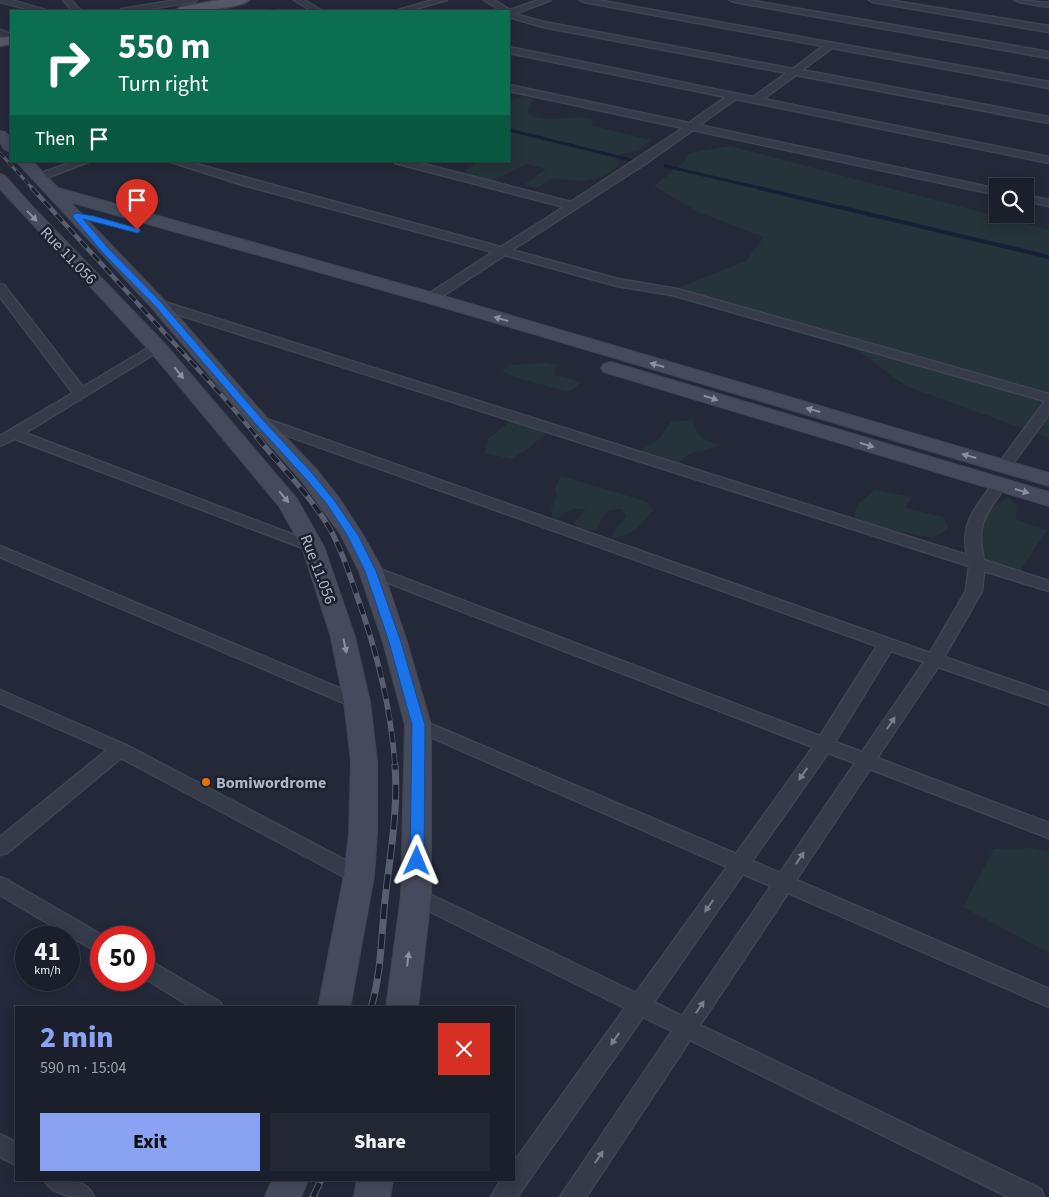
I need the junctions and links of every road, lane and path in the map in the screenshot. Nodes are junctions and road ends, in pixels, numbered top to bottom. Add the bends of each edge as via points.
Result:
1 (1, 0) edge
2 (67, 0) edge
3 (193, 0) edge
4 (225, 0) edge
5 (298, 0) edge
6 (443, 0) edge
7 (488, 0) edge
8 (547, 0) edge
9 (584, 0) edge
10 (734, 0) edge
11 (879, 0) edge
12 (1019, 0) edge
13 (248, 1) edge
14 (1049, 5) edge
15 (40, 10) edge
16 (76, 10) edge
17 (128, 10) edge
18 (170, 10) edge
19 (188, 10) edge
20 (210, 10) edge
21 (230, 10) edge
22 (316, 10) edge
23 (403, 10) edge
24 (504, 10) edge
25 (510, 13) edge
26 (510, 13) edge
27 (1049, 29) edge
28 (831, 45) junction
29 (510, 50) edge
30 (1049, 55) edge
31 (797, 72) junction
32 (1049, 85) edge
33 (510, 88) edge
34 (734, 96) junction
35 (755, 100) junction
36 (1049, 120) edge
37 (690, 127) junction
38 (0, 135) edge
39 (10, 147) edge
40 (1049, 160) edge
41 (83, 162) edge
42 (176, 162) edge
43 (403, 162) edge
44 (37, 177) edge
45 (0, 179) edge
46 (989, 190) edge
47 (1034, 200) edge
48 (1049, 203) edge
49 (573, 206) junction
50 (76, 216) junction
51 (504, 251) junction
52 (0, 288) edge
53 (431, 298) junction
54 (158, 304) junction
55 (158, 348) junction
56 (81, 394) junction
57 (1049, 398) edge
58 (1049, 404) edge
59 (259, 421) junction
60 (14, 434) junction
61 (0, 442) edge
62 (1002, 476) junction
63 (1049, 480) edge
64 (1049, 499) edge
65 (313, 547) junction
66 (0, 551) edge
67 (977, 563) junction
68 (371, 571) junction
69 (1049, 586) edge
70 (886, 644) junction
71 (934, 660) junction
72 (0, 696) edge
73 (1049, 699) edge
74 (357, 702) junction
75 (418, 725) junction
76 (824, 745) junction
77 (120, 749) junction
78 (866, 761) junction
79 (1049, 831) edge
80 (0, 848) edge
81 (738, 865) junction
82 (359, 876) junction
83 (783, 884) junction
84 (0, 885) edge
85 (416, 896) junction
86 (90, 938) edge
87 (155, 974) edge
88 (1049, 998) edge
89 (639, 1005) junction
90 (209, 1006) edge
91 (334, 1006) edge
92 (402, 1006) edge
93 (686, 1028) junction
94 (0, 1144) edge
95 (15, 1154) edge
96 (515, 1180) edge
97 (58, 1181) edge
98 (290, 1181) edge
99 (375, 1181) edge
100 (514, 1181) edge
101 (82, 1197) edge
102 (283, 1197) edge
103 (372, 1197) edge
104 (503, 1197) edge
105 (572, 1197) edge
106 (1032, 1197) edge

1 - 15 street
2 - 16 street
3 - 17 street
4 - 18 main road
5 - 22 street
6 - 23 street
7 - 24 street
8 - 25 street
9 - 28 street
10 - 30 street
11 - 27 street
12 - 14 street
13 - 19 main road
13 - 20 main road
13 - 21 main road via 243,7
26 - 31 street via 543,24
28 - 31 street
28 - 32 street
29 - 34 street
31 - 35 street
31 - 36 street
33 - 37 street
34 - 35 street
34 - 37 street
35 - 40 street
37 - 46 street
37 - 49 street
38 - 39 main road
41 - 44 street
42 - 51 street via 247,184
43 - 49 street
44 - 50 main road
44 - 53 main road
45 -> 55 main road, Rue 11.056
47 - 48 street
49 - 51 street
50 - 54 main road
50 -> 62 main road via 94,218
51 - 53 street
51 - 57 street via 617,282 673,292
52 - 56 street
62 -> 53 main road
54 - 59 main road
54 - 67 street
55 - 56 street
55 -> 65 main road, Rue 11.056 via 289,504
56 - 60 street
58 - 62 street
59 - 68 main road via 331,503
59 - 70 street
60 - 61 street
60 - 65 street
62 - 63 main road
62 -> 64 main road
62 - 67 street via 976,521 972,541
65 -> 74 main road, Rue 11.056 via 343,637
66 - 74 street
67 - 69 street
67 - 71 street via 974,591
68 - 75 main road
68 - 76 street
70 - 71 street
70 - 76 street
71 - 73 street
78 -> 71 street
72 - 77 street
74 - 82 main road, Rue 11.056 via 364,761 364,834
75 - 81 street
75 - 85 main road
76 - 78 street
76 -> 81 street
77 - 80 street
77 - 82 street
78 - 79 street
83 -> 78 street
81 - 83 street
81 -> 89 street
82 - 91 main road, Rue 11.056
83 - 88 street
93 -> 83 street
84 - 86 street
85 - 89 street
92 -> 85 main road
87 - 90 street
89 - 93 street
89 -> 96 street
105 -> 93 street
93 - 106 street
94 - 95 street
97 - 101 street
98 - 102 main road
99 - 103 main road
100 -> 104 street

